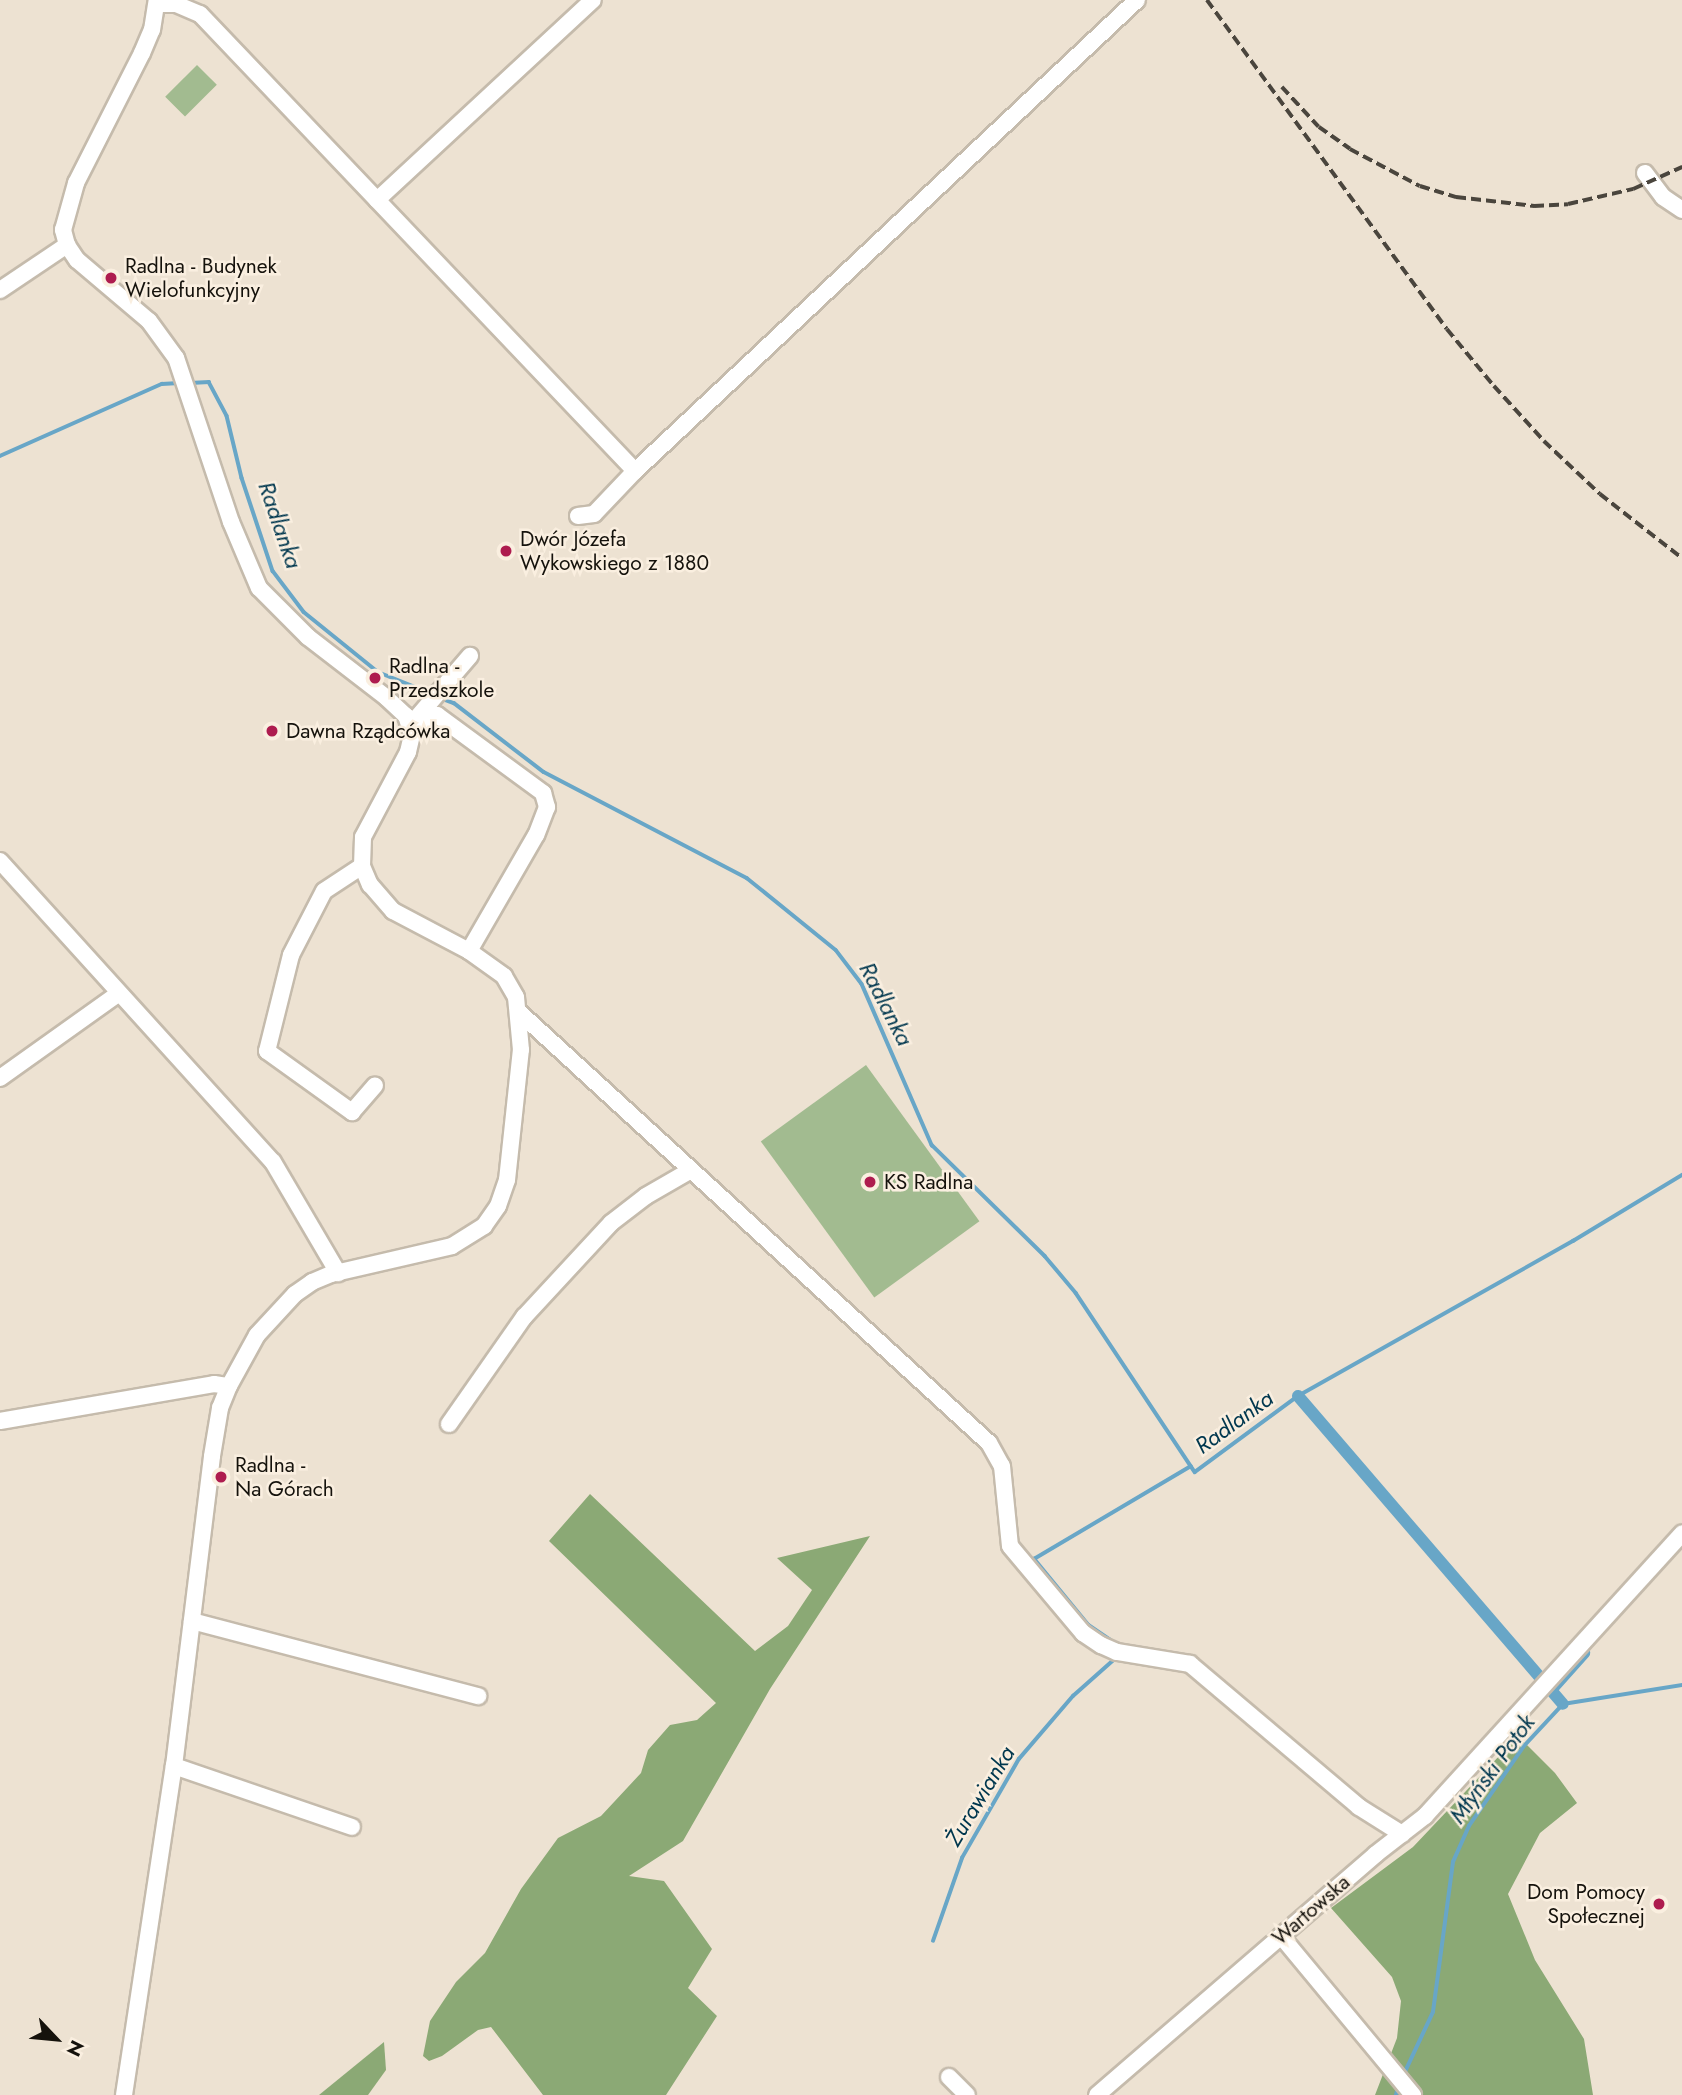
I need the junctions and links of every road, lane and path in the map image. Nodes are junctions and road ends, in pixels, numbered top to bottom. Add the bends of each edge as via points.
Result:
1 (593, 0) edge
2 (1137, 0) edge
3 (157, 2) edge
4 (1645, 173) dead end
5 (377, 200) junction
6 (1682, 210) edge
7 (67, 245) junction
8 (0, 290) edge
9 (635, 471) junction
10 (578, 516) dead end
11 (470, 656) dead end
12 (410, 725) junction
13 (0, 861) edge
14 (362, 866) junction
15 (469, 951) junction
16 (119, 993) junction
17 (520, 1013) junction
18 (0, 1078) edge
19 (375, 1086) dead end
20 (691, 1170) junction
21 (338, 1273) junction
22 (229, 1386) junction
23 (0, 1421) edge
24 (449, 1424) dead end
25 (1682, 1534) edge
26 (192, 1621) junction
27 (478, 1696) dead end
28 (174, 1766) junction
29 (352, 1827) dead end
30 (1402, 1834) junction
31 (1281, 1936) junction
32 (949, 2077) dead end
33 (124, 2095) edge
34 (967, 2095) edge
35 (1097, 2095) edge
36 (1413, 2095) edge

1 - 5 street
2 - 9 street
3 - 5 street via 200,14
3 - 7 street via 142,53 76,183 63,230
4 - 6 street via 1663,197
5 - 9 street
7 - 8 street
7 - 12 street via 77,260 149,321 168,344 183,372 227,512 259,588 309,637 387,698
9 - 10 street via 594,514
11 - 12 street
12 - 14 street via 408,752 363,837
12 - 15 street via 437,715 543,793 547,807 536,835
13 - 16 street
14 - 15 street via 370,885 393,911
14 - 19 street via 324,891 291,955 267,1051 352,1112
15 - 17 street via 504,976
16 - 18 street
16 - 21 street via 273,1162
17 - 20 street
17 - 21 street via 521,1050 508,1180 492,1216 452,1246
20 - 24 street via 611,1223 524,1317
20 - 30 street via 989,1443 1002,1466 1010,1546 1083,1633 1117,1652 1190,1664 1359,1807
21 - 22 street via 312,1282 276,1314 257,1335
22 - 23 street via 214,1384
22 - 26 street via 220,1408 212,1456
25 - 30 street, Wartowska via 1518,1718 1425,1816
26 - 27 street
26 - 28 street
28 - 29 street
28 - 33 street
30 - 31 street, Wartowska
31 - 35 street, Wartowska
31 - 36 street
32 - 34 street

